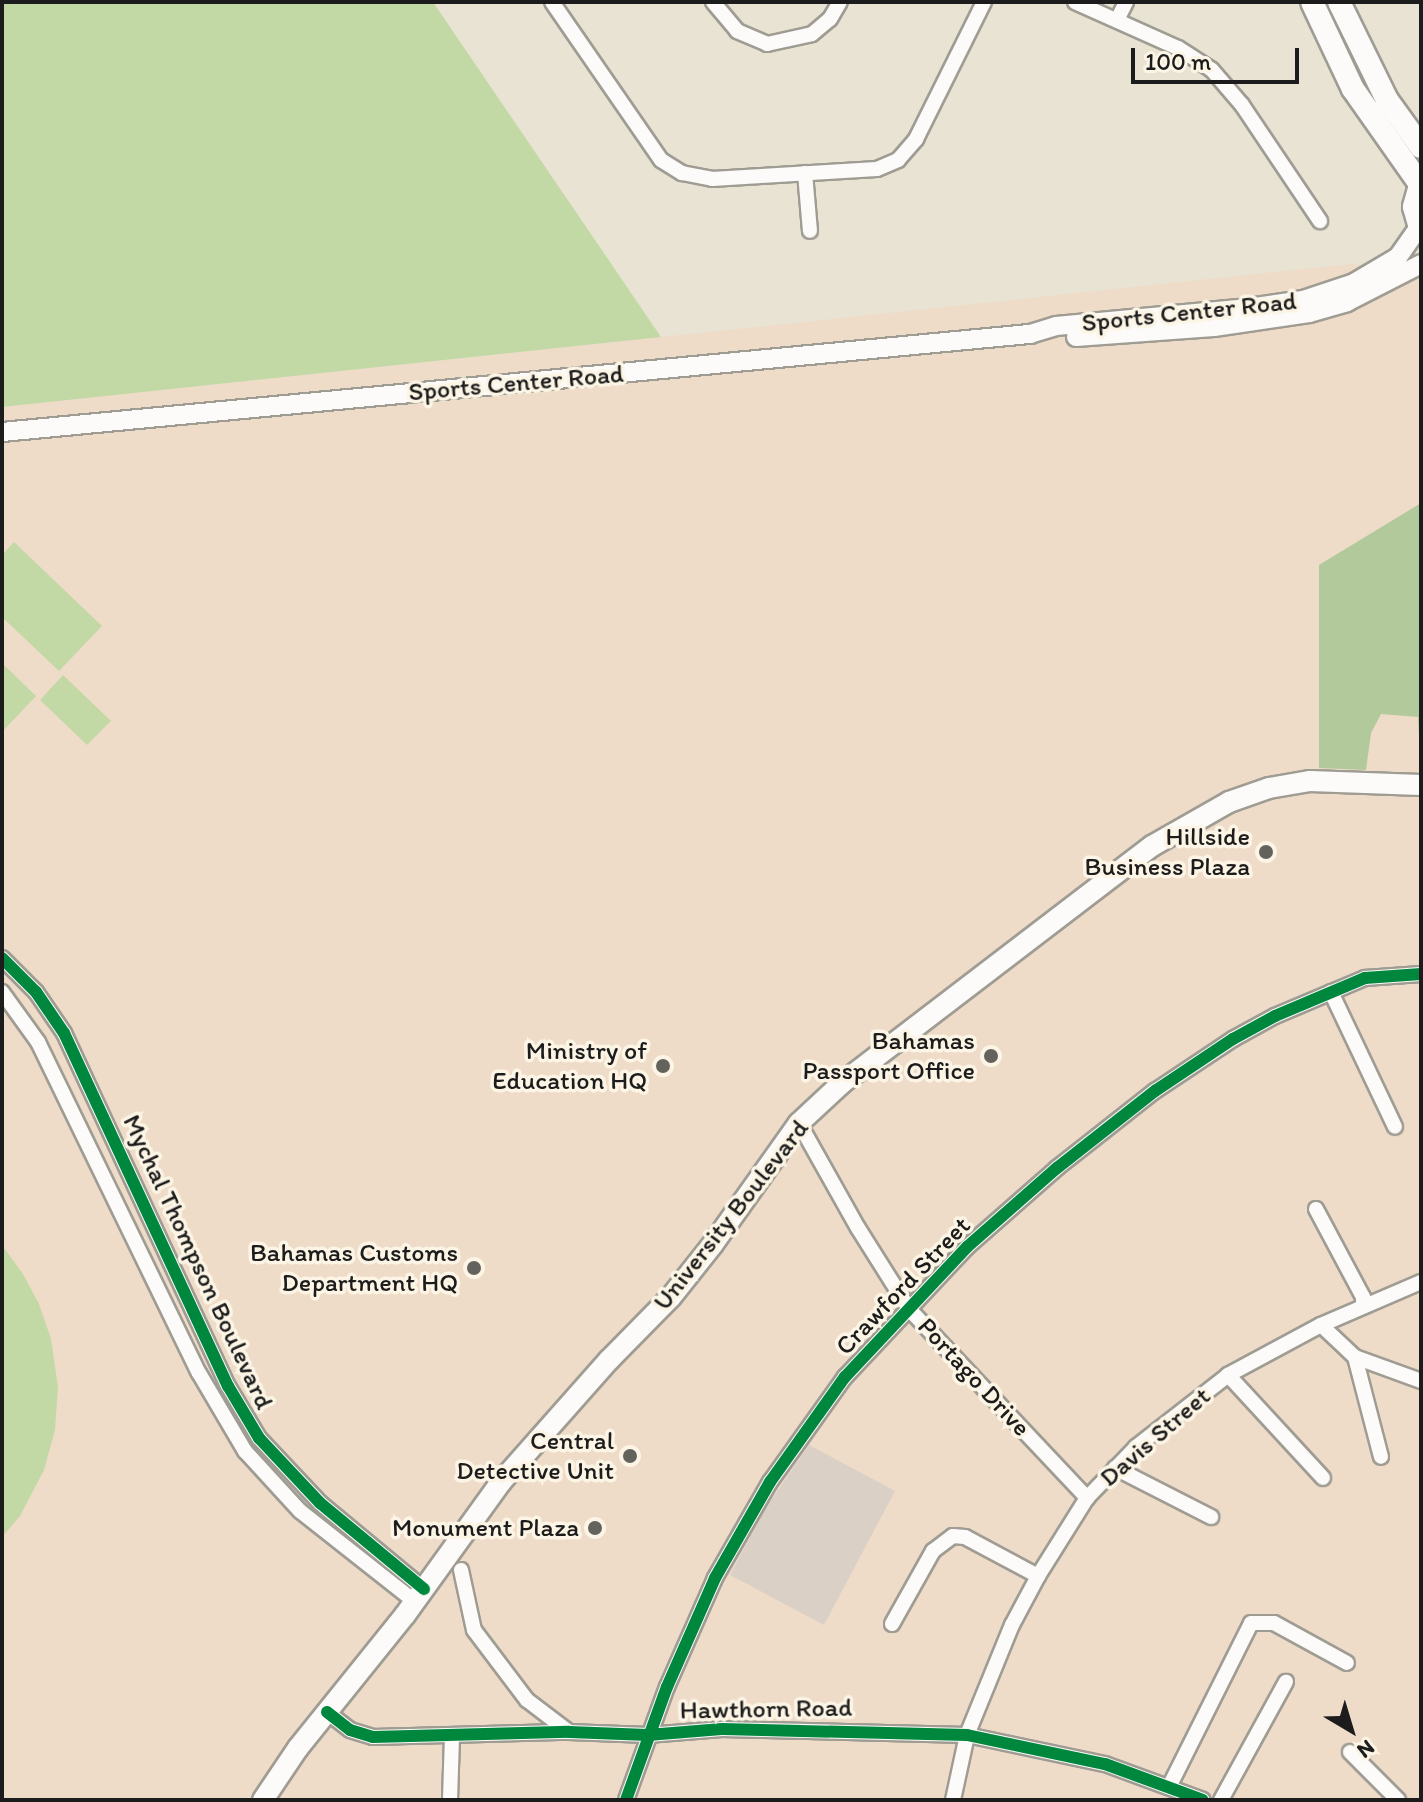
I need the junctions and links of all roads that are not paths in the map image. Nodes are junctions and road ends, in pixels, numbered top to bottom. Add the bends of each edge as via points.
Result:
1 (552, 2) edge
2 (713, 2) edge
3 (840, 2) edge
4 (984, 2) edge
5 (1075, 2) edge
6 (1126, 2) edge
7 (1312, 2) edge
8 (1339, 2) edge
9 (1117, 20) junction
10 (1421, 147) edge
11 (805, 173) junction
12 (1420, 183) edge
13 (1320, 221) dead end
14 (1420, 229) edge
15 (810, 231) dead end
16 (1421, 264) edge
17 (1030, 334) junction
18 (2, 432) edge
19 (1421, 785) edge
20 (2, 958) edge
21 (1421, 974) edge
22 (2, 992) edge
23 (1331, 992) junction
24 (799, 1123) junction
25 (1395, 1127) dead end
26 (1316, 1209) dead end
27 (1421, 1282) edge
28 (1363, 1305) junction
29 (909, 1309) junction
30 (1321, 1325) junction
31 (1355, 1357) junction
32 (1228, 1375) junction
33 (1421, 1381) edge
34 (1381, 1457) dead end
35 (1115, 1468) junction
36 (1323, 1478) dead end
37 (1087, 1498) junction
38 (1211, 1517) dead end
39 (461, 1570) dead end
40 (1038, 1576) junction
41 (419, 1595) junction
42 (892, 1624) dead end
43 (1347, 1663) dead end
44 (1286, 1682) dead end
45 (327, 1712) junction
46 (569, 1732) junction
47 (648, 1735) junction
48 (967, 1735) junction
49 (452, 1736) junction
50 (1350, 1752) dead end
51 (1169, 1787) junction
52 (263, 1800) edge
53 (450, 1800) edge
54 (626, 1800) edge
55 (953, 1800) edge
56 (1203, 1800) edge
57 (1221, 1800) edge
58 (1398, 1800) edge

1 - 11 street via 670,168 712,179
2 - 3 street via 737,31 767,44 812,34
4 - 11 street via 908,151 877,169
5 - 9 street
6 - 9 street
7 - 12 highway via 1353,89
8 - 10 highway via 1387,100
9 - 13 street via 1195,57 1228,86
11 - 15 street
12 - 14 highway via 1414,207
14 - 17 main road, Sports Center Road via 1385,268 1303,300 1056,326
16 - 17 main road, Sports Center Road via 1347,302 1272,321 1054,339
17 - 18 main road, Sports Center Road
19 - 24 main road, University Boulevard via 1310,781 1229,802 1152,846 988,968 887,1045
20 - 41 street, Mychal Thompson Boulevard via 26,980 64,1033 228,1386 259,1438 311,1495
21 - 23 street, Crawford Street via 1365,978
22 - 41 street, Mychal Thompson Boulevard via 38,1042 199,1373 245,1451 300,1511
23 - 25 street
23 - 29 street, Crawford Street via 1233,1039 1155,1091 967,1247
24 - 29 street, Portago Drive
24 - 41 main road, University Boulevard via 696,1266 501,1482
26 - 28 street
27 - 28 street, Davis Street
28 - 30 street, Davis Street
29 - 37 street, Portago Drive
29 - 47 street, Crawford Street via 845,1377 770,1482 715,1578
30 - 31 street
30 - 32 street, Davis Street
31 - 33 street
31 - 34 street
32 - 35 street, Davis Street via 1171,1416
32 - 36 street
35 - 37 street, Davis Street
35 - 38 street
37 - 40 street, Davis Street
39 - 46 street via 474,1630 527,1700
40 - 42 street via 965,1537 953,1536 933,1551
40 - 48 street, Davis Street
41 - 45 main road, University Boulevard
43 - 51 street via 1274,1623 1251,1623
44 - 57 street
45 - 49 street, Hawthorn Road via 350,1730 373,1737
45 - 52 main road, University Boulevard
46 - 47 street, Hawthorn Road
46 - 49 street, Hawthorn Road
47 - 48 street, Hawthorn Road via 745,1729
47 - 54 street, Crawford Street
48 - 51 street, Hawthorn Road via 1105,1764
48 - 55 street, Davis Street
49 - 53 street
50 - 58 street
51 - 56 street, Hawthorn Road

